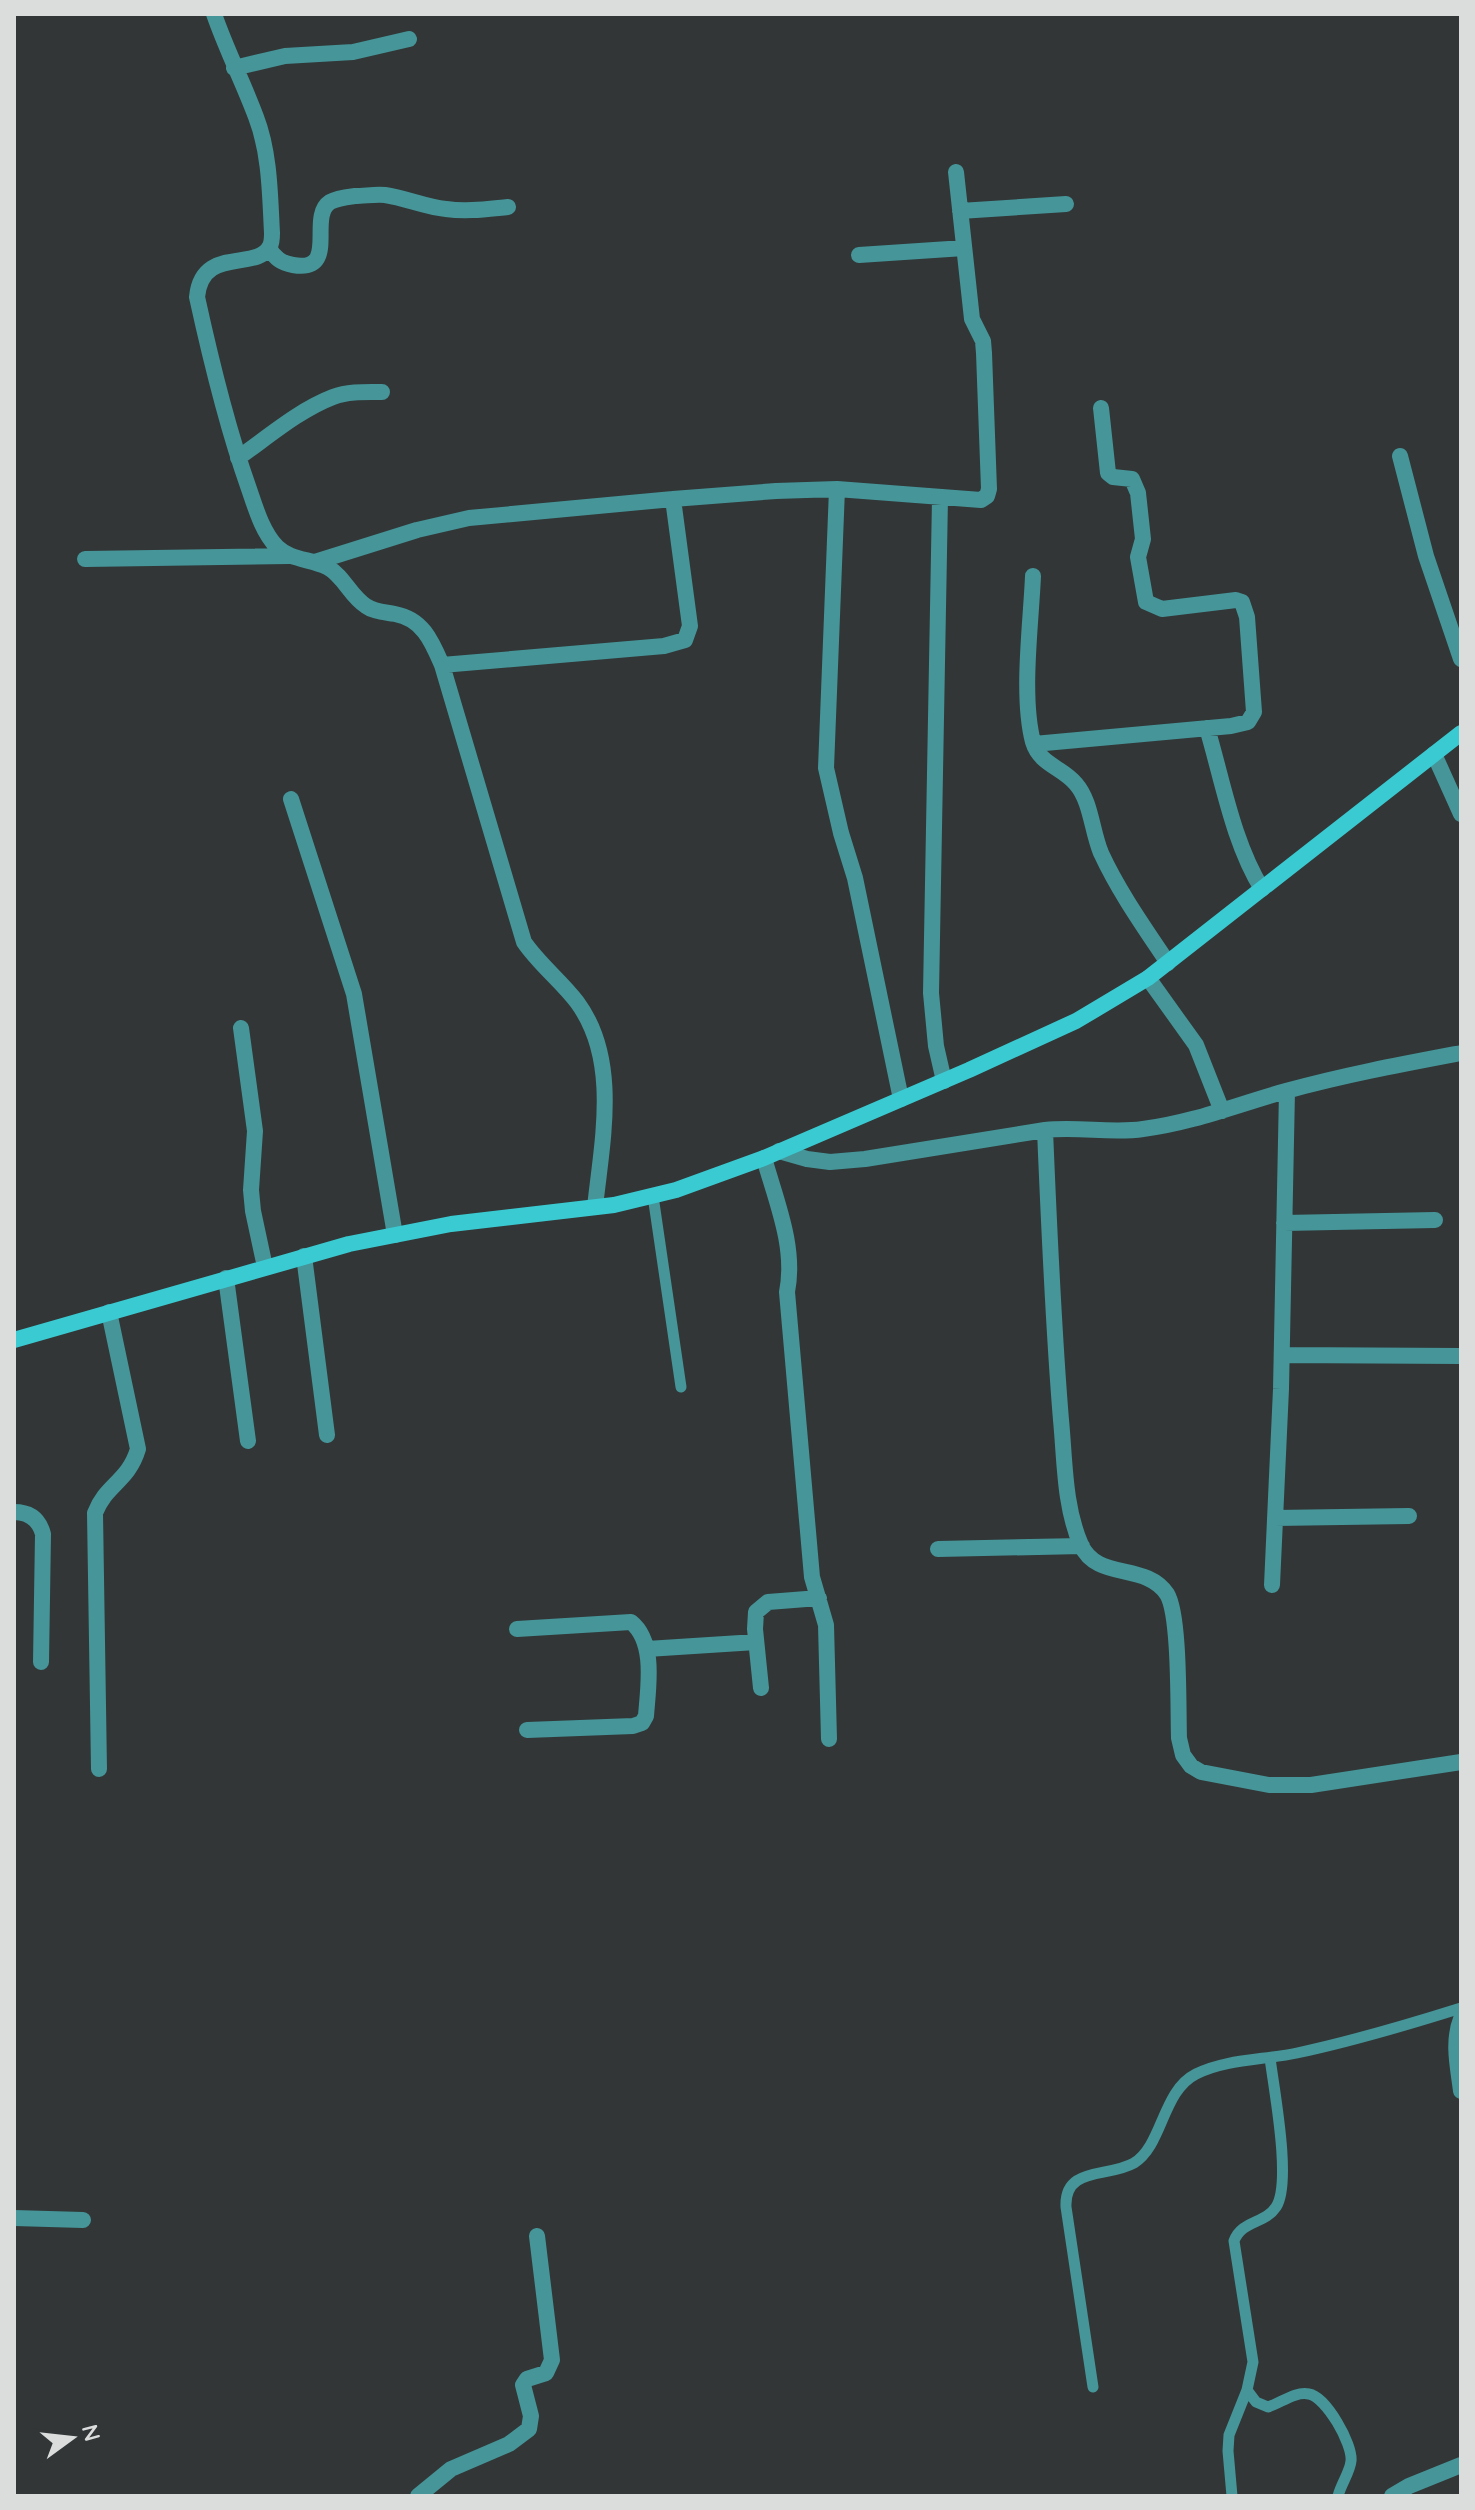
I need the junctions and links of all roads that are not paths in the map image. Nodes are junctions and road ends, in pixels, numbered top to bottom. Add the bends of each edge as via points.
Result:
1 (214, 14) edge
2 (409, 39) dead end
3 (234, 68) junction
4 (956, 172) dead end
5 (1066, 204) dead end
6 (508, 207) dead end
7 (960, 211) junction
8 (269, 248) junction
9 (964, 248) junction
10 (859, 255) dead end
11 (382, 392) dead end
12 (1101, 408) dead end
13 (1400, 456) dead end
14 (238, 458) junction
15 (837, 489) junction
16 (940, 498) junction
17 (673, 499) junction
18 (289, 556) junction
19 (85, 559) dead end
20 (315, 562) junction
21 (1033, 576) dead end
22 (1461, 659) edge
23 (442, 665) junction
24 (1207, 728) junction
25 (1461, 733) edge
26 (1034, 744) junction
27 (1434, 754) junction
28 (291, 799) dead end
29 (1461, 814) edge
30 (1262, 889) junction
31 (1168, 963) junction
32 (1148, 978) junction
33 (241, 1028) dead end
34 (1461, 1053) edge
35 (944, 1081) junction
36 (1287, 1091) junction
37 (901, 1099) junction
38 (1222, 1111) junction
39 (1045, 1130) junction
40 (771, 1155) junction
41 (653, 1196) junction
42 (595, 1207) junction
43 (1435, 1220) dead end
44 (1284, 1223) junction
45 (395, 1235) junction
46 (304, 1256) junction
47 (265, 1267) junction
48 (226, 1278) junction
49 (109, 1312) junction
50 (14, 1340) edge
51 (1282, 1355) junction
52 (1461, 1356) edge
53 (681, 1387) dead end
54 (327, 1435) dead end
55 (248, 1441) dead end
56 (14, 1512) edge
57 (1409, 1516) dead end
58 (1275, 1518) junction
59 (1082, 1546) junction
60 (938, 1549) dead end
61 (1272, 1585) dead end
62 (819, 1598) junction
63 (517, 1629) dead end
64 (756, 1642) junction
65 (647, 1649) junction
66 (41, 1662) dead end
67 (761, 1688) dead end
68 (527, 1730) dead end
69 (829, 1739) dead end
70 (1461, 1762) edge
71 (99, 1769) dead end
72 (1461, 2008) edge
73 (1461, 2019) edge
74 (1270, 2058) junction
75 (1461, 2091) edge
76 (14, 2218) edge
77 (83, 2220) dead end
78 (537, 2236) dead end
79 (1093, 2387) dead end
80 (1247, 2390) junction
81 (1461, 2465) edge
82 (418, 2496) edge
83 (1232, 2496) edge
84 (1338, 2496) edge
85 (1392, 2496) edge

1 - 3 street
2 - 3 street
3 - 8 street via 263,141
4 - 7 street
5 - 7 street
6 - 8 street via 468,211 382,194 345,197 323,211 322,247 313,262 284,263
7 - 9 street
8 - 14 street via 219,264 202,276 198,286 211,364
9 - 10 street
9 - 16 street via 972,319 983,341 989,489 981,500
11 - 14 street via 333,397
12 - 24 street via 1108,473 1132,479 1137,487 1143,539 1138,557 1146,602 1162,609 1236,600 1245,607 1253,718
13 - 22 street
14 - 18 street via 269,538
15 - 16 street
15 - 17 street
15 - 37 street via 826,768
16 - 35 street via 931,993
17 - 20 street via 469,518
17 - 23 street via 690,626 685,640
18 - 19 street
18 - 20 street
20 - 23 street via 331,569 365,606 417,624
21 - 26 street via 1028,700
23 - 42 street via 524,942 576,1001 597,1040 605,1091
24 - 26 street
24 - 30 street via 1241,846
25 - 27 main road
26 - 31 street via 1040,757 1076,784 1106,863
27 - 29 street
27 - 30 main road
28 - 45 street via 354,994
30 - 31 main road
31 - 32 main road
32 - 35 main road via 1076,1021
32 - 38 street via 1196,1045
33 - 47 street via 255,1131 253,1211
34 - 36 street
35 - 37 main road
36 - 38 street
36 - 44 street
37 - 40 main road
38 - 39 street via 1146,1129
39 - 40 street via 830,1162
39 - 59 street via 1066,1481
40 - 41 main road
40 - 62 street via 791,1269 787,1292 812,1577
41 - 42 main road
41 - 53 lane
42 - 45 main road
43 - 44 street
44 - 51 street
45 - 46 main road
46 - 47 main road
46 - 54 street
47 - 48 main road
48 - 49 main road
48 - 55 street
49 - 50 main road
49 - 71 street via 138,1449 130,1470 104,1495 95,1513
51 - 52 street
51 - 58 street
56 - 66 street via 33,1517 43,1534
57 - 58 street
58 - 61 street
59 - 60 street
59 - 70 street via 1103,1567 1139,1574 1166,1593 1174,1614 1179,1738 1191,1766 1269,1785 1311,1785
62 - 64 street via 761,1606 755,1619
62 - 69 street via 826,1625
63 - 65 street via 624,1621 638,1628
64 - 65 street
64 - 67 street
65 - 68 street via 642,1723
72 - 74 lane
73 - 75 street via 1456,2031
74 - 79 lane via 1193,2075 1172,2100 1142,2157 1123,2168 1085,2177 1071,2184 1065,2195
74 - 80 lane via 1282,2158 1281,2198 1275,2210 1242,2228 1233,2249 1252,2342
76 - 77 street
78 - 82 street via 552,2360 546,2373 523,2385 529,2429 509,2444 451,2469
80 - 83 lane via 1229,2435
80 - 84 lane via 1268,2407 1304,2393 1319,2399 1350,2449 1350,2466
81 - 85 street

